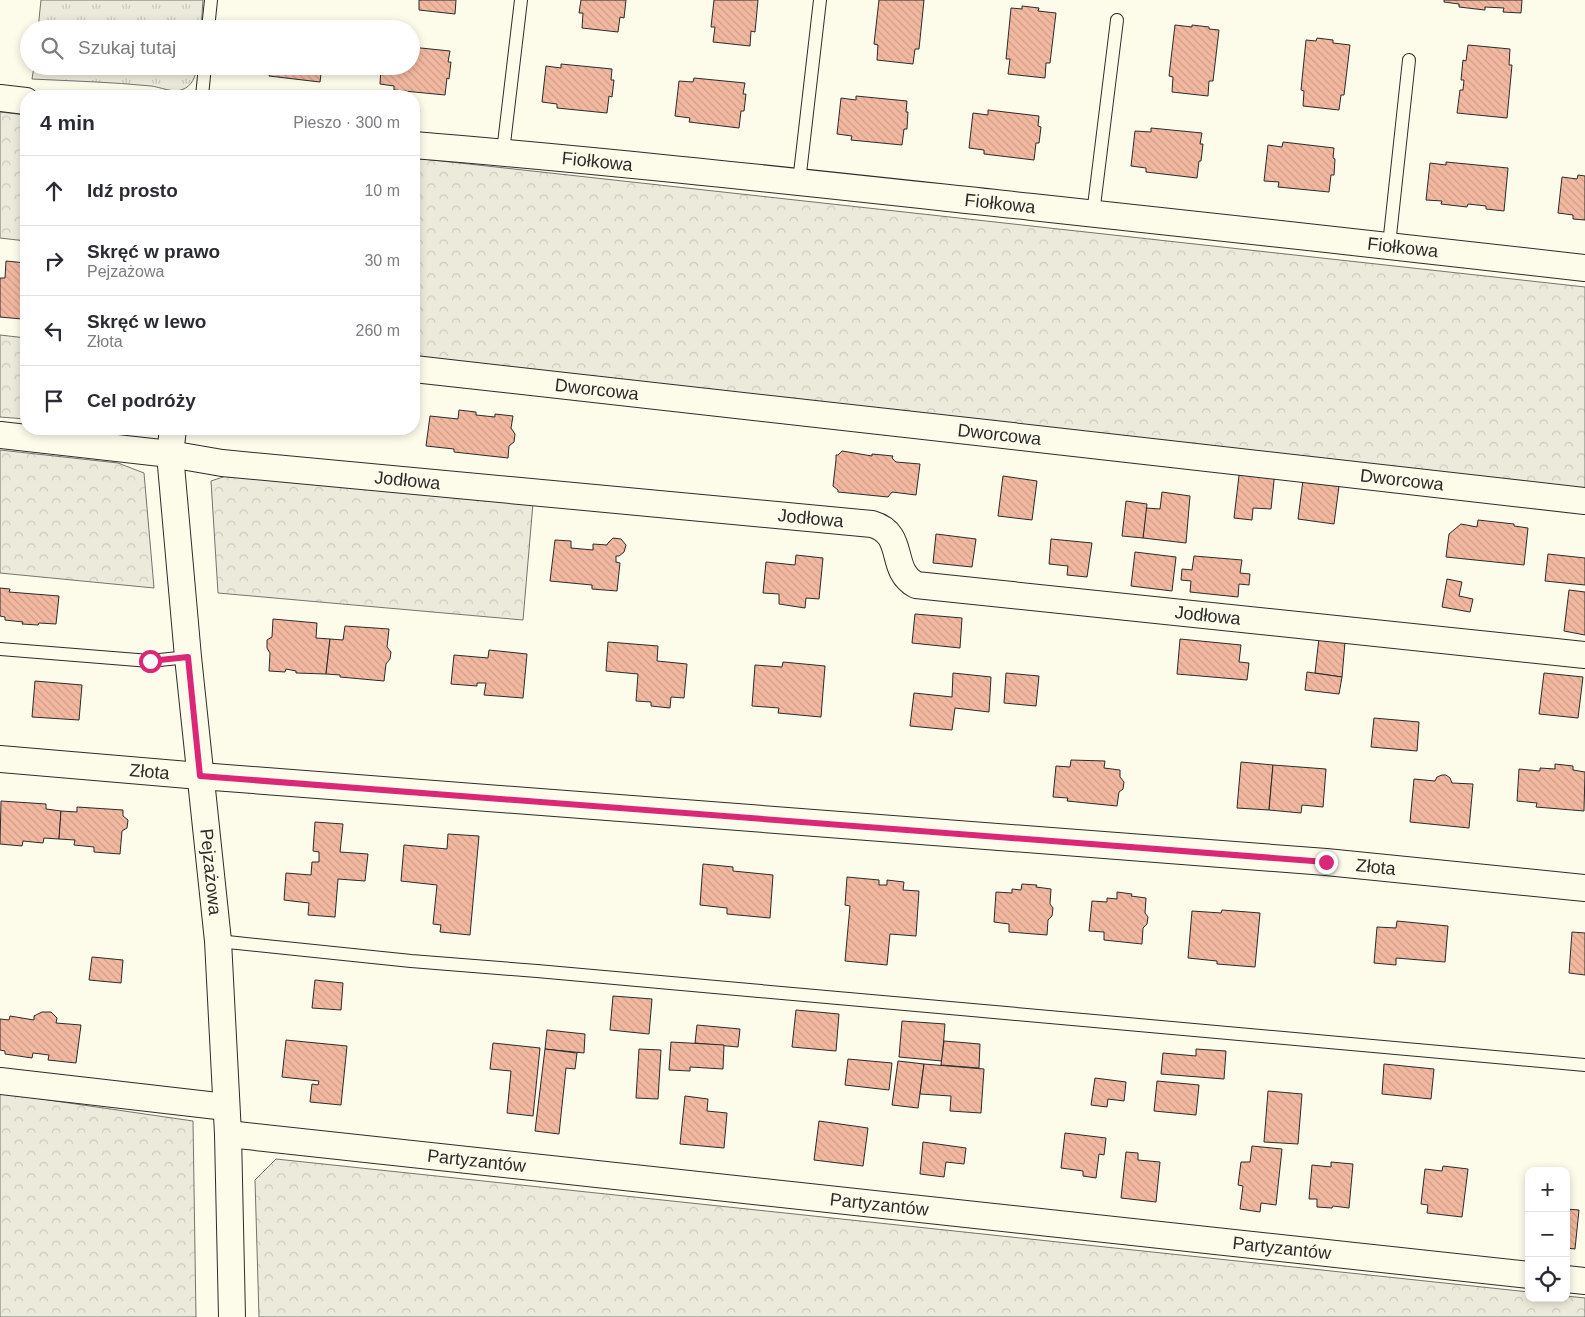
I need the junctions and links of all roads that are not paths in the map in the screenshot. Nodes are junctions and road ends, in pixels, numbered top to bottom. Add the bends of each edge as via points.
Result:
1 (211, 0) edge
2 (521, 0) edge
3 (820, 0) edge
4 (209, 20) edge
5 (1117, 20) dead end
6 (1409, 60) dead end
7 (203, 75) edge
8 (202, 90) edge
9 (0, 98) edge
10 (20, 100) edge
11 (420, 146) edge
12 (503, 152) junction
13 (800, 182) junction
14 (1093, 214) junction
15 (1389, 245) junction
16 (1585, 268) edge
17 (420, 370) edge
18 (0, 435) edge
19 (171, 441) edge
20 (1585, 501) edge
21 (0, 649) edge
22 (1585, 655) edge
23 (188, 657) junction
24 (0, 759) edge
25 (200, 776) junction
26 (1585, 888) edge
27 (218, 941) junction
28 (1585, 1065) edge
29 (0, 1081) edge
30 (226, 1107) junction
31 (228, 1134) junction
32 (1525, 1275) edge
33 (1570, 1279) edge
34 (1585, 1281) edge
35 (232, 1317) edge

1 - 4 lane
2 - 12 lane
3 - 13 lane
5 - 14 lane
6 - 15 lane
7 - 8 lane
9 - 10 street
11 - 12 street, Fiołkowa
12 - 13 street, Fiołkowa
13 - 14 street, Fiołkowa
14 - 15 street, Fiołkowa
15 - 16 street, Fiołkowa
17 - 20 street, Dworcowa
18 - 19 street, Jodłowa
19 - 22 street, Jodłowa via 222,463 872,524 881,526 890,535 906,578 916,585
19 - 23 street, Pejzażowa
21 - 23 lane via 150,661
23 - 25 street, Pejzażowa
24 - 25 street, Złota
25 - 26 street, Złota via 1326,862
25 - 27 street, Pejzażowa
27 - 28 lane
27 - 30 street, Pejzażowa
29 - 30 street
30 - 31 street, Pejzażowa
31 - 32 street, Partyzantów
31 - 35 street, Pejzażowa
33 - 34 street

